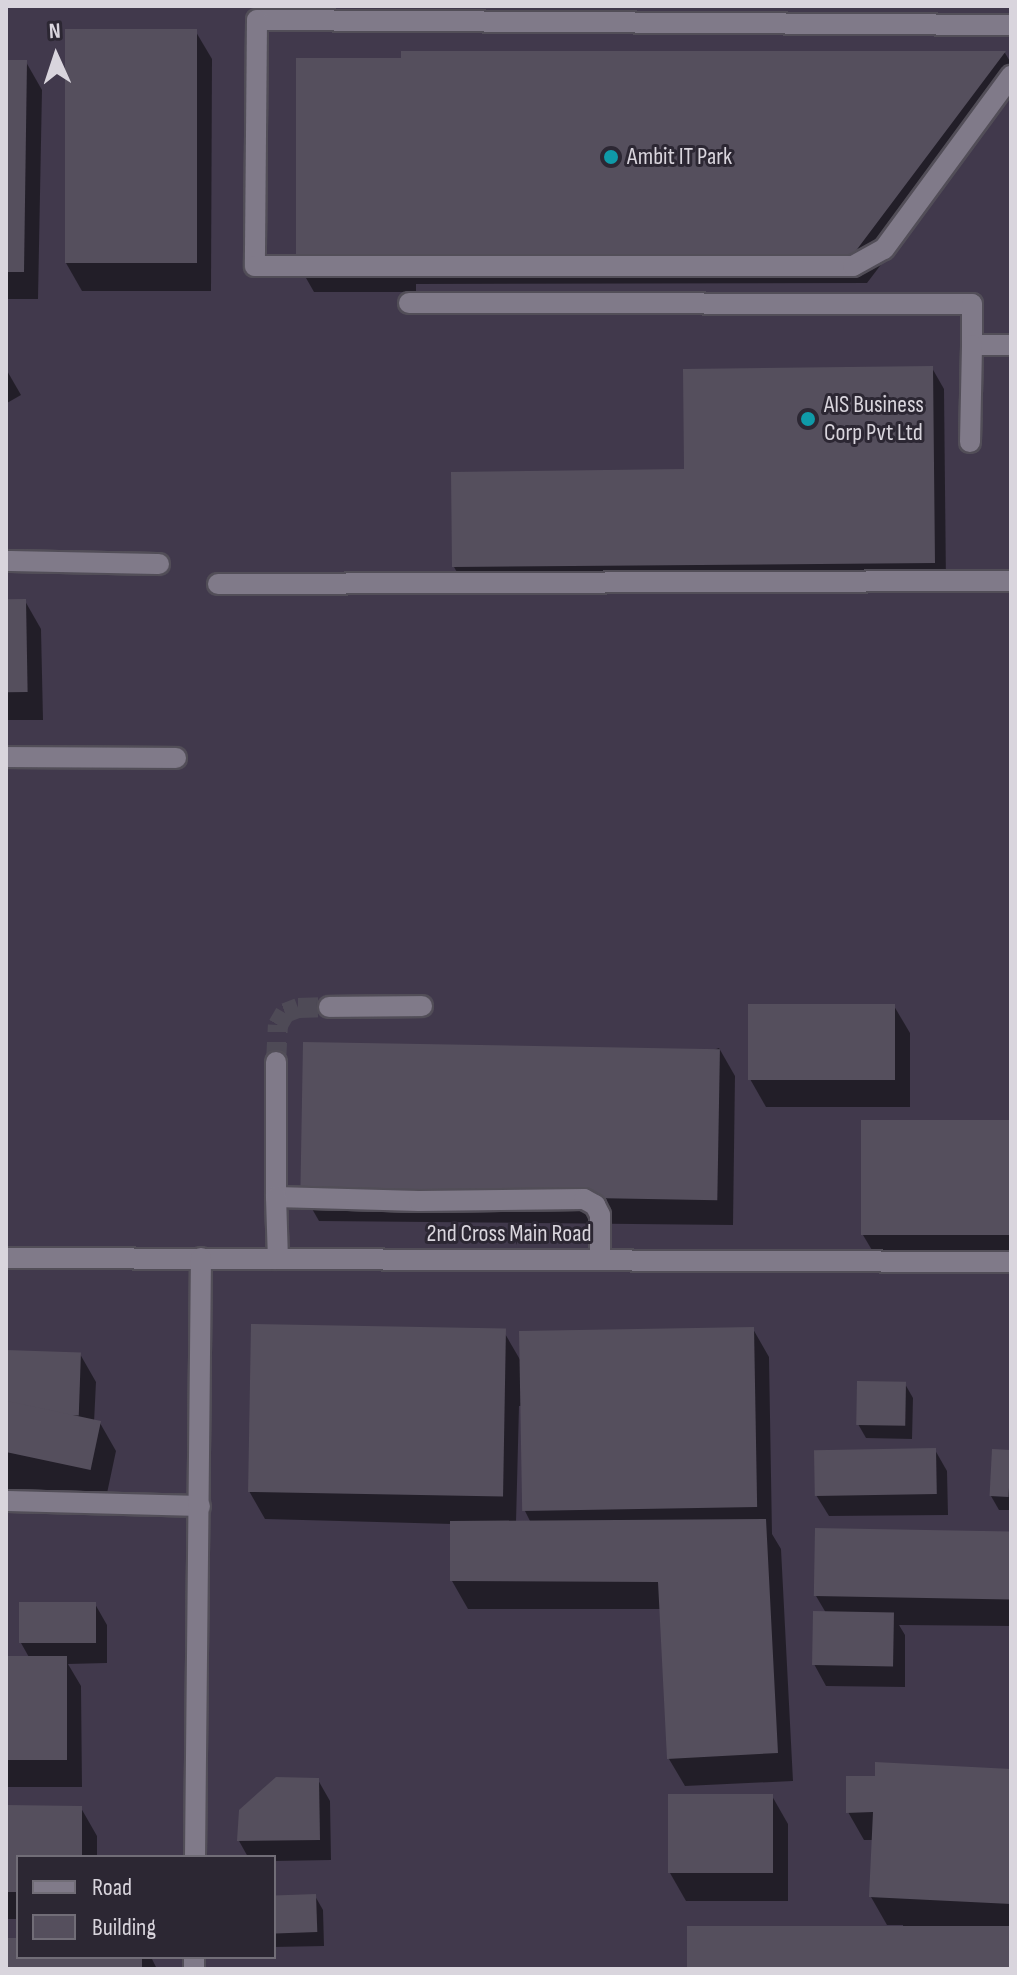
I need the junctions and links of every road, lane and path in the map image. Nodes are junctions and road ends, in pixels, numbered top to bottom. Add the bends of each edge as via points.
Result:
1 (250, 13) edge
2 (364, 13) edge
3 (387, 13) edge
4 (798, 14) edge
5 (833, 14) edge
6 (1011, 25) edge
7 (1011, 76) edge
8 (409, 303) dead end
9 (972, 345) junction
10 (1011, 345) edge
11 (970, 442) dead end
12 (6, 561) edge
13 (159, 564) dead end
14 (1011, 581) edge
15 (218, 584) dead end
16 (6, 757) edge
17 (176, 758) dead end
18 (422, 1006) dead end
19 (329, 1007) tunnel mouth
20 (276, 1062) tunnel mouth
21 (276, 1197) junction
22 (6, 1258) edge
23 (201, 1258) junction
24 (278, 1259) junction
25 (600, 1260) junction
26 (1011, 1262) edge
27 (6, 1501) edge
28 (200, 1506) junction
29 (195, 1855) edge

1 - 2 street
1 - 7 street via 255,266 853,266 884,249
2 - 3 street
3 - 4 street
4 - 5 street
5 - 6 street
8 - 9 street via 972,304
9 - 10 street
9 - 11 street
12 - 13 street
14 - 15 street
16 - 17 street
18 - 19 street
20 - 21 street
21 - 24 street
21 - 25 street via 584,1199 600,1215
22 - 23 street, 2nd Cross Main Road
23 - 24 street, 2nd Cross Main Road
23 - 28 street
24 - 25 street, 2nd Cross Main Road
25 - 26 street, 2nd Cross Main Road
27 - 28 street
28 - 29 street

